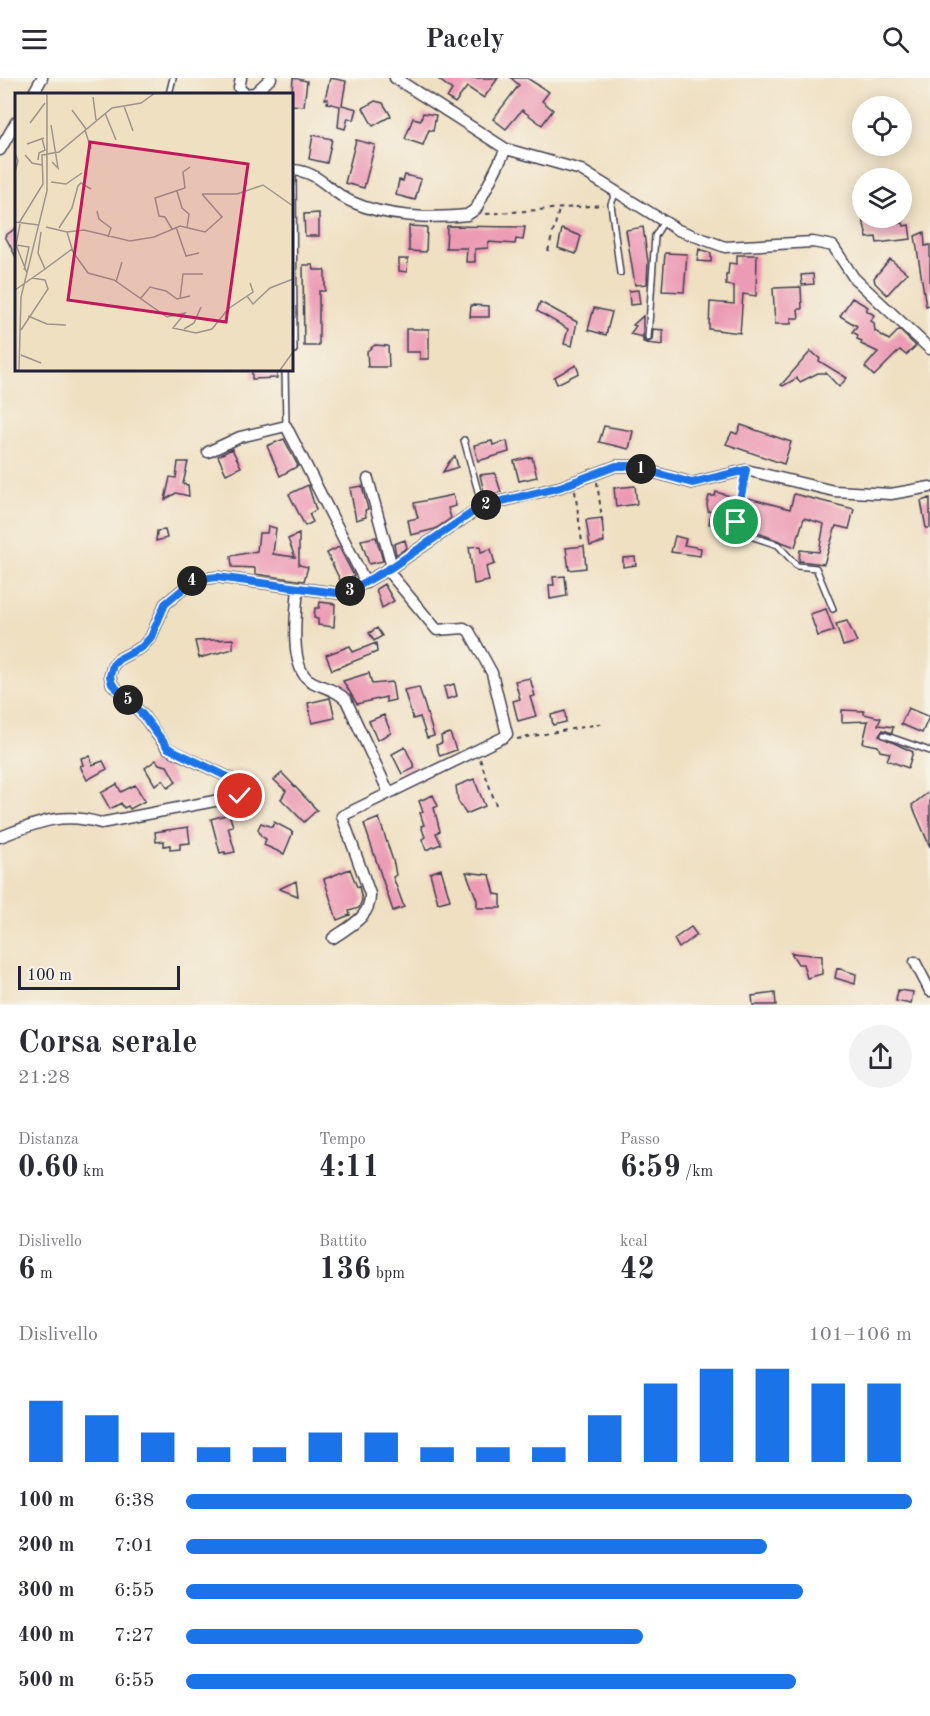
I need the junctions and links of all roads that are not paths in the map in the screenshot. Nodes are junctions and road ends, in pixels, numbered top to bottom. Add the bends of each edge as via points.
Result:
1 (42, 78) edge
2 (173, 78) edge
3 (241, 78) edge
4 (271, 78) edge
5 (395, 78) edge
6 (34, 93) edge
7 (169, 93) edge
8 (244, 93) edge
9 (255, 93) edge
10 (15, 124) edge
11 (506, 149) junction
12 (0, 150) edge
13 (292, 170) edge
14 (616, 192) junction
15 (664, 221) junction
16 (620, 273) dead end
17 (648, 338) dead end
18 (930, 349) edge
19 (294, 350) dead end
20 (285, 370) edge
21 (286, 426) junction
22 (464, 440) dead end
23 (208, 452) dead end
24 (746, 470) junction
25 (368, 479) dead end
26 (930, 487) edge
27 (482, 506) junction
28 (389, 569) junction
29 (366, 583) junction
30 (298, 589) junction
31 (833, 609) dead end
32 (884, 735) dead end
33 (930, 751) edge
34 (389, 793) junction
35 (0, 837) edge
36 (333, 938) dead end
37 (915, 963) dead end
38 (930, 991) edge

1 - 6 street
2 - 7 lane
3 - 8 street via 239,88
4 - 9 street
5 - 11 street
10 - 12 street
11 - 13 street via 476,209 454,217 395,213 352,202 310,173
11 - 14 street via 581,170
13 - 19 lane
14 - 15 street
14 - 16 lane via 611,204
15 - 17 lane via 655,236
15 - 18 street via 725,247 813,242 833,246 854,278
20 - 21 lane
21 - 23 street via 240,437
21 - 29 street
22 - 27 lane
24 - 26 street via 834,491 891,494
24 - 27 street via 692,483 631,466 616,466 574,482
24 - 31 lane via 737,528 778,545 797,566 816,568
25 - 28 street
27 - 28 street
28 - 29 street
28 - 34 street via 437,630 469,631 492,673 507,734
29 - 30 street via 336,595
30 - 34 street via 294,637 301,670 310,681 334,690 346,700
30 - 35 street via 217,577 194,580 165,604 151,637 142,647 113,665 112,684 168,748 230,778 238,786 240,796 101,823 62,817
32 - 33 lane
34 - 36 street via 342,816 370,903 365,915
37 - 38 street

